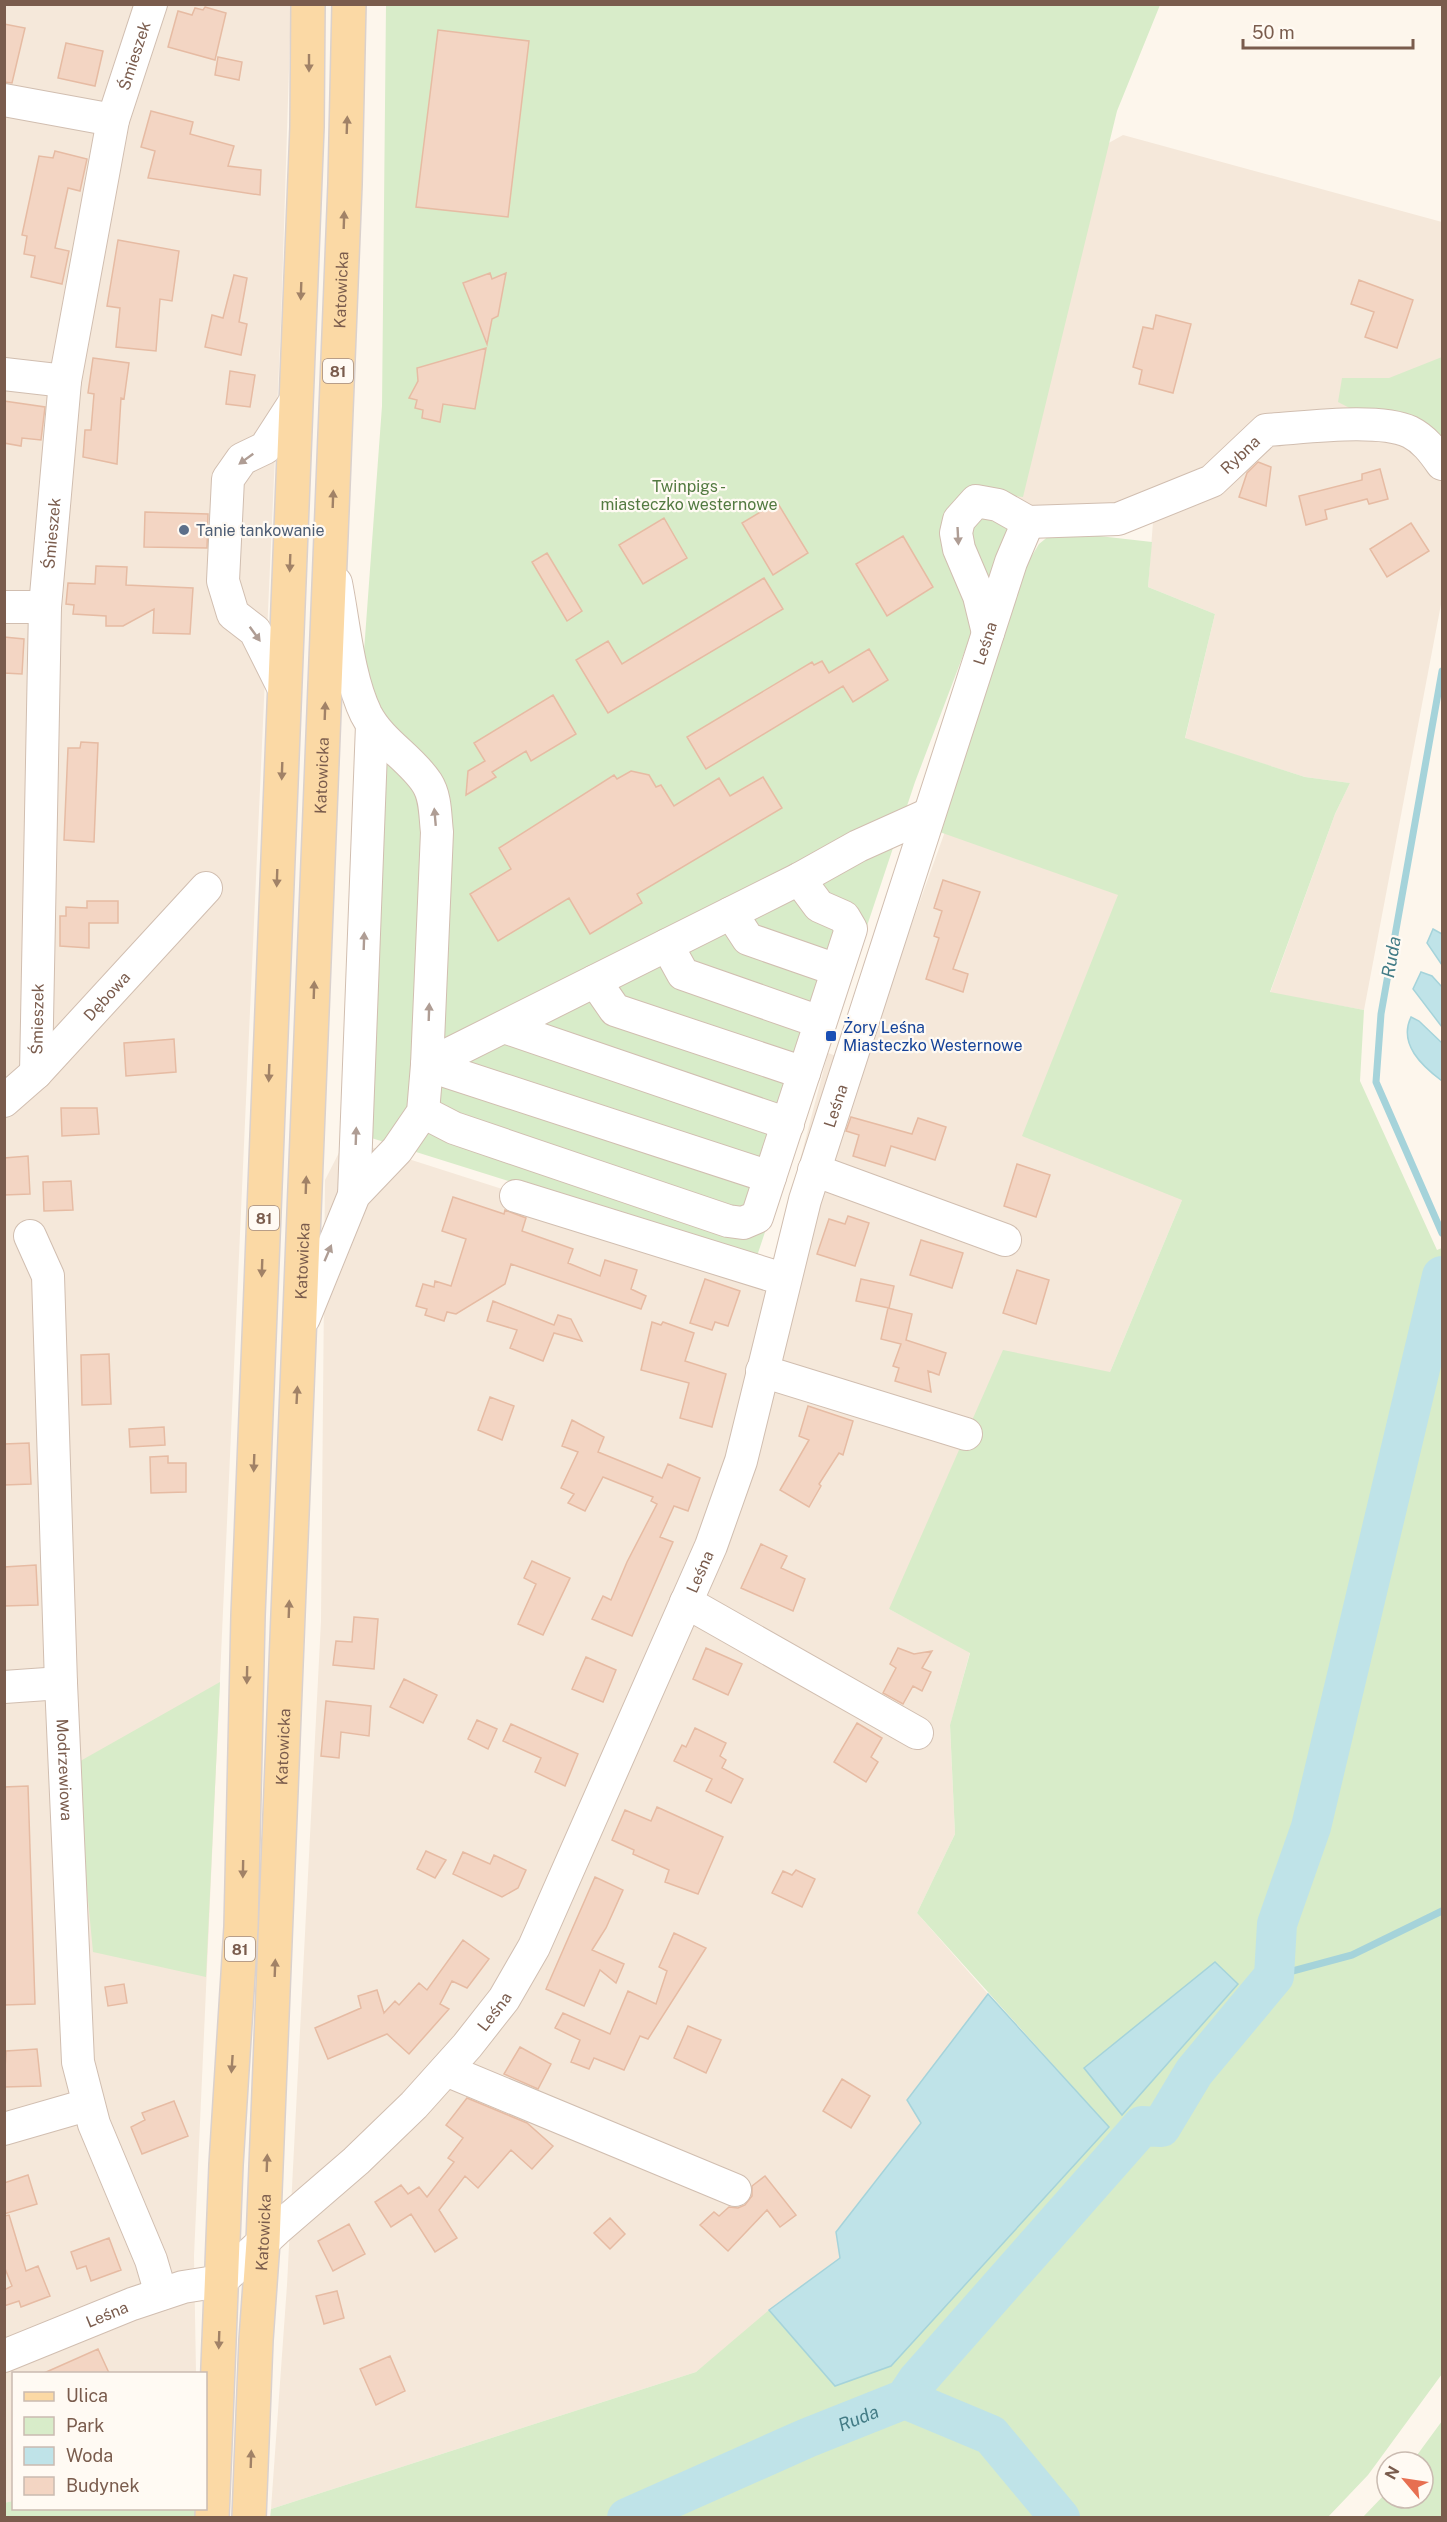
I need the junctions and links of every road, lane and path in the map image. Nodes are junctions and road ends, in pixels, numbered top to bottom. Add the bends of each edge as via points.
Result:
1 (152, 4) edge
2 (308, 4) edge
3 (349, 4) edge
4 (4, 100) edge
5 (113, 120) junction
6 (4, 374) edge
7 (65, 381) junction
8 (296, 399) junction
9 (1443, 464) edge
10 (1028, 522) junction
11 (331, 558) junction
12 (4, 607) edge
13 (45, 607) junction
14 (988, 633) junction
15 (285, 692) junction
16 (372, 725) junction
17 (927, 815) junction
18 (858, 846) junction
19 (913, 862) junction
20 (799, 879) junction
21 (206, 888) dead end
22 (731, 913) junction
23 (666, 945) junction
24 (837, 970) junction
25 (595, 981) junction
26 (820, 1022) junction
27 (504, 1027) junction
28 (428, 1065) junction
29 (36, 1072) junction
30 (804, 1073) junction
31 (4, 1101) edge
32 (423, 1112) junction
33 (788, 1124) junction
34 (814, 1170) junction
35 (770, 1177) junction
36 (354, 1195) junction
37 (516, 1196) dead end
38 (701, 1212) junction
39 (30, 1236) dead end
40 (1005, 1240) dead end
41 (690, 1251) junction
42 (783, 1280) junction
43 (300, 1327) junction
44 (762, 1371) junction
45 (966, 1434) dead end
46 (686, 1602) junction
47 (61, 1683) junction
48 (4, 1687) edge
49 (917, 1733) dead end
50 (446, 2070) junction
51 (87, 2105) junction
52 (4, 2129) edge
53 (735, 2190) dead end
54 (263, 2242) junction
55 (221, 2281) junction
56 (161, 2294) junction
57 (4, 2356) edge
58 (212, 2517) edge
59 (249, 2517) edge

1 - 5 street, Śmieszek
2 -> 8 main road, 81
11 -> 3 main road, Katowicka / 81
4 - 5 street
5 - 7 street, Śmieszek
6 - 7 street
7 - 13 street, Śmieszek
8 -> 15 main road, 81
8 -> 15 street via 265,448 242,459 228,479 223,580 233,614 255,631
9 - 10 street, Rybna via 1426,442 1389,425 1266,430 1212,481 1118,519
10 - 14 street, Leśna
10 -> 14 street via 998,505 976,501 959,520 956,533
11 - 16 street via 354,676
43 -> 11 main road, Katowicka / 81
12 - 13 street
13 - 29 street, Śmieszek
14 - 17 street, Leśna
15 -> 55 main road, 81 via 248,1616 241,1927
28 -> 16 street via 435,805 427,783
36 -> 16 street
17 - 18 street
17 - 19 street, Leśna
18 - 19 street
18 - 20 street
19 - 34 street, Leśna
20 - 22 street
20 - 24 street via 819,906 844,916 851,929
21 - 29 street, Dębowa
22 - 23 street
22 - 24 street via 748,939
23 - 25 street
23 - 26 street via 683,974
24 - 26 street
25 - 27 street
25 - 30 street via 615,1010
26 - 30 street
27 - 28 street
27 - 33 street
28 - 32 street
28 - 35 street
29 - 31 street, Dębowa
30 - 33 street
32 - 36 street via 397,1150
32 - 38 street via 454,1128
33 - 35 street
34 - 40 street
34 - 42 street, Leśna
35 - 38 street via 757,1217 743,1223
43 -> 36 street
37 - 41 street
38 - 41 street
39 - 47 street, Modrzewiowa via 48,1276
41 - 42 street
42 - 44 street, Leśna
54 -> 43 main road, Katowicka / 81
44 - 45 street
44 - 46 street, Leśna via 741,1461
46 - 49 street
46 - 50 street, Leśna via 534,1947 504,1999
47 - 48 street
47 - 51 street, Modrzewiowa via 78,2062
50 - 53 street
50 - 54 street, Leśna via 356,2161
51 - 52 street
51 - 56 street, Modrzewiowa via 151,2260
54 - 55 street, Leśna
59 -> 54 main road, Katowicka / 81
55 - 56 street, Leśna
55 -> 58 main road, 81
56 - 57 street, Leśna

